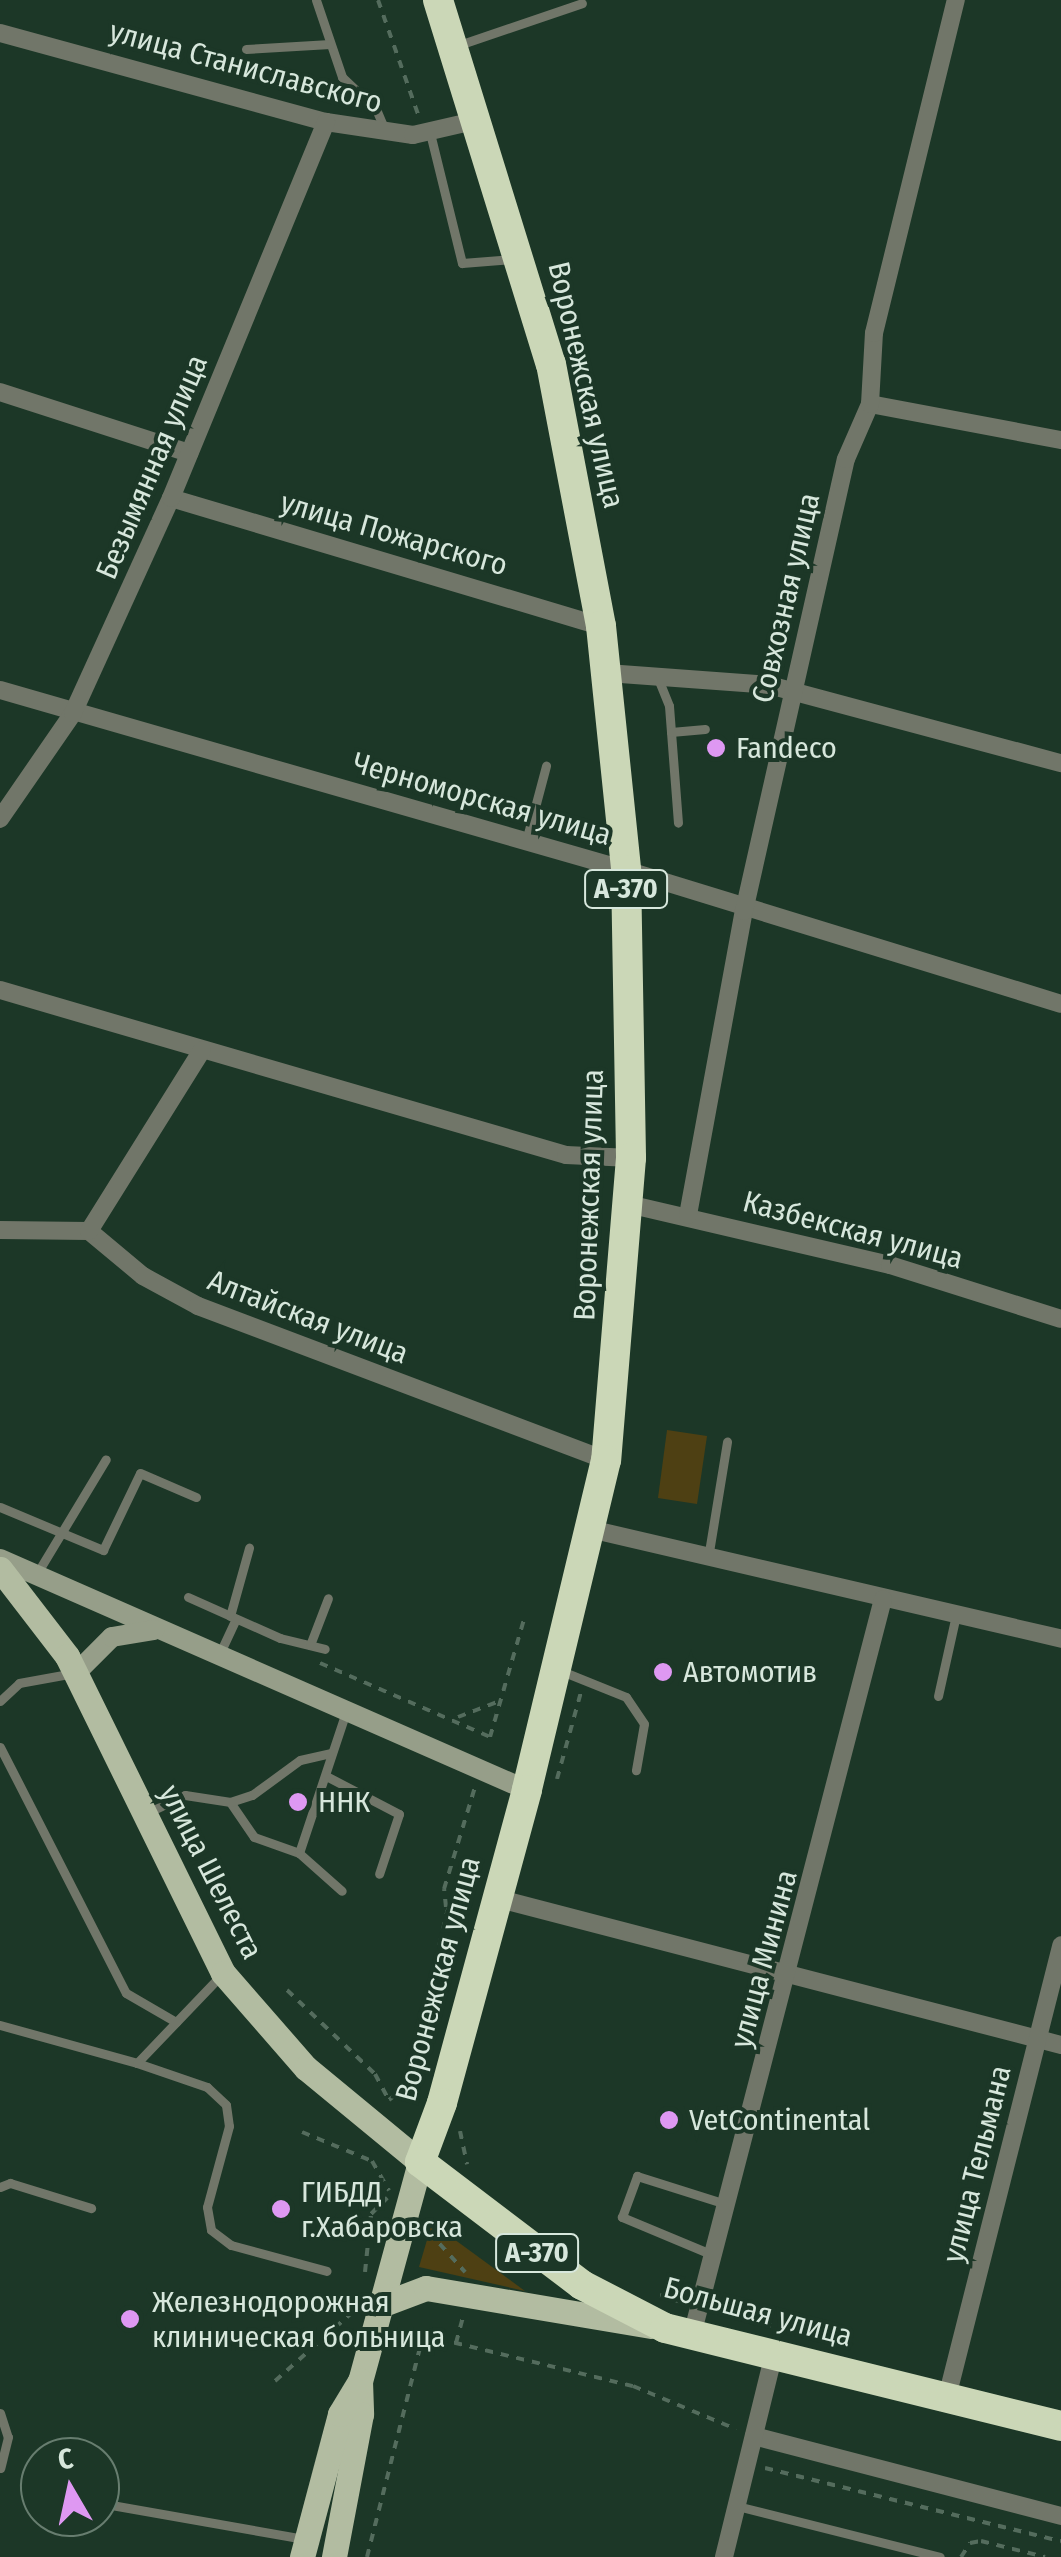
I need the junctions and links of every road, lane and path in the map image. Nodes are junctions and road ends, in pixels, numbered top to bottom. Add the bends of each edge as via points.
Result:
1 (316, 0) edge
2 (378, 0) edge
3 (438, 0) edge
4 (956, 0) edge
5 (582, 3) dead end
6 (0, 33) edge
7 (330, 44) junction
8 (454, 47) junction
9 (246, 48) dead end
10 (478, 120) junction
11 (326, 122) junction
12 (386, 133) junction
13 (427, 133) junction
14 (520, 258) junction
15 (0, 392) edge
16 (870, 404) junction
17 (1061, 440) edge
18 (189, 454) junction
19 (171, 498) junction
20 (601, 626) junction
21 (607, 673) junction
22 (656, 674) junction
23 (0, 690) edge
24 (793, 691) junction
25 (73, 713) junction
26 (705, 729) dead end
27 (671, 732) junction
28 (1061, 763) edge
29 (546, 766) dead end
30 (0, 818) edge
31 (678, 823) dead end
32 (526, 841) junction
33 (626, 870) junction
34 (744, 911) junction
35 (0, 990) edge
36 (1061, 1004) edge
37 (202, 1050) junction
38 (631, 1158) junction
39 (628, 1204) junction
40 (688, 1215) junction
41 (0, 1230) edge
42 (89, 1230) junction
43 (1061, 1318) edge
44 (727, 1442) dead end
45 (106, 1459) dead end
46 (606, 1460) junction
47 (196, 1497) dead end
48 (0, 1508) edge
49 (590, 1529) junction
50 (62, 1534) junction
51 (249, 1548) dead end
52 (0, 1559) edge
53 (707, 1560) junction
54 (0, 1569) edge
55 (20, 1588) edge
56 (188, 1597) dead end
57 (328, 1598) dead end
58 (883, 1599) junction
59 (956, 1614) junction
60 (524, 1616) dead end
61 (233, 1617) junction
62 (156, 1630) junction
63 (1061, 1638) edge
64 (310, 1645) junction
65 (325, 1649) dead end
66 (218, 1657) junction
67 (318, 1662) dead end
68 (556, 1670) junction
69 (76, 1673) junction
70 (938, 1696) dead end
71 (500, 1701) junction
72 (0, 1702) edge
73 (346, 1712) junction
74 (455, 1718) junction
75 (490, 1737) junction
76 (0, 1747) edge
77 (330, 1753) junction
78 (480, 1770) junction
79 (636, 1770) dead end
80 (328, 1777) junction
81 (527, 1790) junction
82 (230, 1802) junction
83 (143, 1814) junction
84 (299, 1854) junction
85 (379, 1874) dead end
86 (462, 1878) dead end
87 (342, 1891) dead end
88 (496, 1898) junction
89 (447, 1912) junction
90 (1061, 1945) edge
91 (223, 1973) junction
92 (788, 1975) junction
93 (287, 1990) dead end
94 (176, 2022) junction
95 (0, 2025) edge
96 (1036, 2039) junction
97 (1061, 2045) edge
98 (138, 2063) junction
99 (464, 2118) dead end
100 (302, 2132) dead end
101 (420, 2162) junction
102 (474, 2172) dead end
103 (0, 2187) edge
104 (726, 2204) junction
105 (91, 2208) dead end
106 (712, 2255) junction
107 (328, 2271) dead end
108 (652, 2292) dead end
109 (368, 2297) junction
110 (685, 2322) junction
111 (862, 2350) dead end
112 (774, 2354) junction
113 (276, 2381) dead end
114 (360, 2381) junction
115 (947, 2397) junction
116 (0, 2413) edge
117 (1061, 2426) edge
118 (754, 2436) junction
119 (747, 2464) junction
120 (0, 2468) edge
121 (737, 2506) junction
122 (120, 2507) edge
123 (1061, 2516) edge
124 (1061, 2541) edge
125 (304, 2548) edge
126 (334, 2557) edge
127 (367, 2557) edge
128 (724, 2557) edge
129 (940, 2557) edge
130 (962, 2557) edge
131 (1044, 2557) edge

1 - 7 lane
2 - 13 path
3 - 8 highway, Воронежская улица / А-370
4 - 16 street, Совхозная улица via 874,333
5 - 8 lane
6 - 11 street, улица Станиславского
7 - 9 lane
7 - 12 lane via 342,78 376,109
8 - 10 highway, Воронежская улица / А-370
10 - 13 street, улица Станиславского
10 - 14 highway, Воронежская улица / А-370
11 - 12 street, улица Станиславского
11 - 18 street, Безымянная улица
12 - 13 street, улица Станиславского
13 - 14 lane via 462,263
14 - 20 highway, Воронежская улица / А-370 via 566,434
15 - 18 street
16 - 17 street
16 - 24 street, Совхозная улица via 846,459
18 - 19 street, Безымянная улица
19 - 20 street, улица Пожарского
19 - 25 street, Безымянная улица
20 - 21 highway, Воронежская улица / А-370
21 - 22 street
21 - 33 highway, Воронежская улица / А-370
22 - 24 street
22 - 27 lane via 667,696
23 - 25 street, Черноморская улица
24 - 28 street
24 - 34 street, Совхозная улица
25 - 30 street, Безымянная улица
25 - 32 street, Черноморская улица
26 - 27 lane
27 - 31 lane
29 - 32 lane
32 - 33 street, Черноморская улица
33 - 34 street, Черноморская улица
33 - 38 highway, Воронежская улица / А-370
34 - 36 street, Черноморская улица
34 - 40 street, Совхозная улица
35 - 37 street
37 - 38 street via 566,1156
37 - 42 street
38 - 39 highway, Воронежская улица / А-370
39 - 40 street, Казбекская улица
39 - 46 highway, Воронежская улица / А-370
40 - 43 street, Казбекская улица via 890,1265
41 - 42 street
42 - 46 street, Алтайская улица via 143,1276 198,1306
44 - 53 lane
45 - 50 lane
46 - 49 highway, Воронежская улица / А-370
47 - 50 lane via 140,1473 103,1550
48 - 50 lane
49 - 53 street
49 - 68 highway, Воронежская улица / А-370
50 - 55 lane
51 - 61 lane
52 - 55 main road, улица Шелеста
53 - 58 street
54 - 55 main road, улица Шелеста
55 - 62 main road, улица Шелеста
55 - 69 main road, улица Шелеста
56 - 61 lane
57 - 64 lane
58 - 59 street
58 - 92 street, улица Минина
59 - 63 street
59 - 70 lane
60 - 71 path
61 - 64 lane
61 - 66 lane
62 - 66 main road, улица Шелеста
62 - 69 main road via 112,1637
64 - 65 lane
66 - 73 main road, улица Шелеста
67 - 74 path
68 - 79 lane via 626,1698 644,1724
68 - 81 highway, Воронежская улица / А-370
69 - 72 lane via 19,1684
69 - 83 main road, улица Шелеста
71 - 74 path
71 - 75 path
73 - 77 lane
73 - 78 main road, улица Шелеста
74 - 75 path
75 - 78 path
76 - 94 lane via 126,1994
77 - 80 lane
77 - 82 lane via 307,1756 267,1787
78 - 81 main road, улица Шелеста
78 - 89 path via 444,1889
80 - 84 lane
80 - 85 lane via 399,1814
81 - 88 highway, Воронежская улица / А-370
82 - 83 lane via 185,1794
82 - 84 lane via 254,1837
83 - 91 main road, улица Шелеста
84 - 87 lane
86 - 89 path
88 - 92 street
88 - 101 highway, Воронежская улица / А-370
89 - 93 path via 406,2086 389,2100 376,2074
90 - 96 street, улица Тельмана
91 - 94 lane
91 - 101 main road, улица Шелеста via 306,2068
92 - 96 street
92 - 104 street, улица Минина
94 - 98 lane
95 - 98 lane
96 - 97 street
96 - 115 street, улица Тельмана
98 - 107 lane via 207,2087 226,2105 229,2126 207,2207 211,2230 231,2245
99 - 102 path via 460,2154
100 - 109 path via 372,2161 388,2181 390,2195 371,2214
101 - 109 main road, Воронежская улица
101 - 110 highway, Большая улица / А-370 via 582,2285
103 - 105 lane via 10,2183
104 - 106 street, улица Минина
104 - 106 lane via 637,2176 622,2217
106 - 110 street, улица Минина
108 - 110 path
109 - 110 main road via 426,2288
109 - 113 path
109 - 114 main road, Воронежская улица
110 - 111 path
110 - 112 highway, Большая улица / А-370
112 - 115 highway, Большая улица / А-370
112 - 118 street
114 - 125 main road, Воронежская улица via 340,2414
114 - 126 main road, Воронежская улица via 361,2414
115 - 117 highway, Большая улица / А-370
116 - 120 lane via 8,2437
118 - 119 street
118 - 123 street
118 - 127 path via 634,2386 423,2335
119 - 121 street
119 - 124 path
121 - 128 street
121 - 129 lane
122 - 125 lane
130 - 131 path via 981,2541

